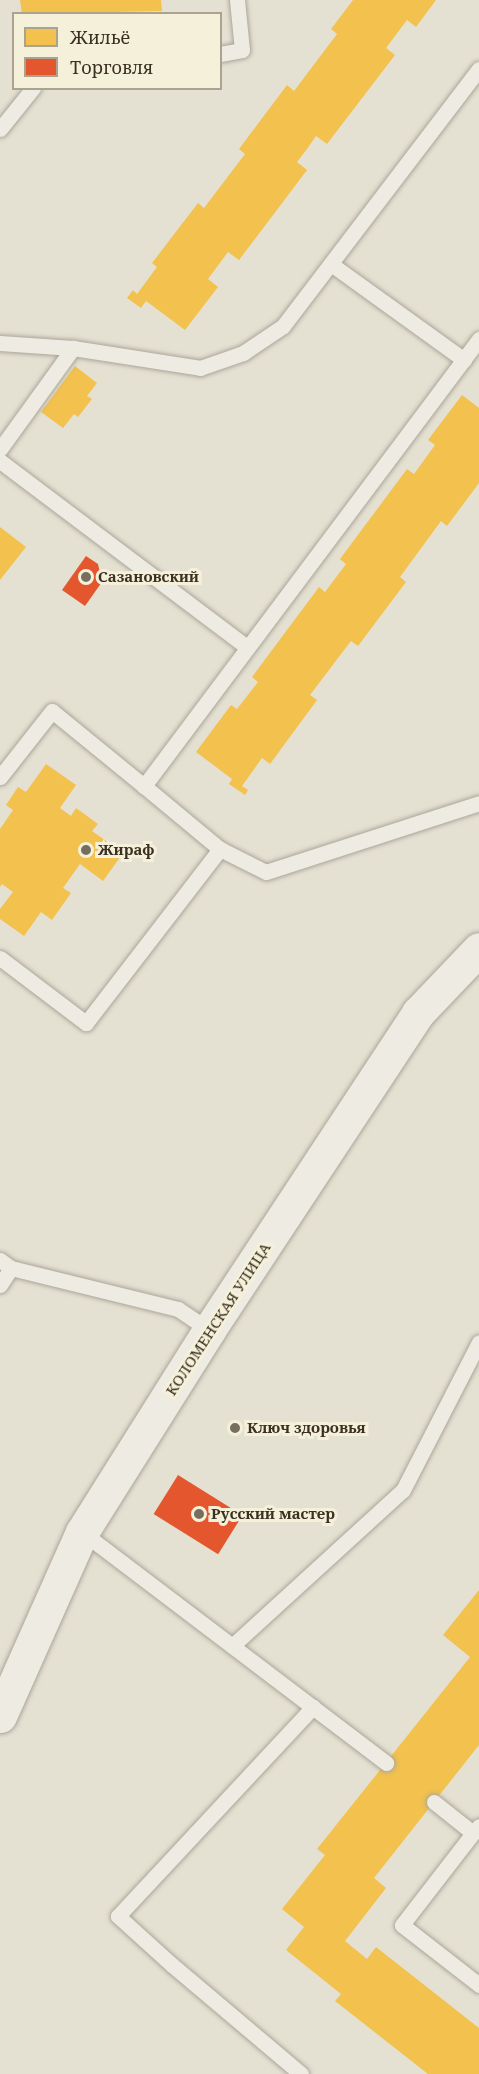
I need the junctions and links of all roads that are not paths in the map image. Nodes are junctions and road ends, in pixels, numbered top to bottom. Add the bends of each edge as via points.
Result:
1 (237, 0) edge
2 (222, 54) edge
3 (479, 69) edge
4 (31, 90) edge
5 (0, 129) edge
6 (331, 264) junction
7 (479, 339) edge
8 (0, 343) edge
9 (74, 348) junction
10 (464, 360) junction
11 (0, 449) edge
12 (0, 461) edge
13 (247, 647) junction
14 (0, 777) edge
15 (144, 786) junction
16 (479, 803) edge
17 (220, 849) junction
18 (479, 949) edge
19 (0, 958) edge
20 (5, 1264) edge
21 (0, 1285) edge
22 (209, 1330) junction
23 (479, 1342) edge
24 (82, 1532) junction
25 (232, 1646) junction
26 (313, 1707) junction
27 (0, 1716) edge
28 (386, 1762) dead end
29 (434, 1802) dead end
30 (476, 1829) edge
31 (479, 1985) edge
32 (301, 2074) edge

1 - 2 lane via 242,50
3 - 6 lane
4 - 5 lane
6 - 9 lane via 283,326 243,353 200,368
6 - 10 lane
7 - 10 lane
8 - 9 lane
9 - 11 lane
10 - 13 lane
12 - 13 lane
13 - 15 lane
14 - 15 lane via 52,711
15 - 17 lane
16 - 17 lane via 266,872
17 - 19 lane via 86,1023
18 - 22 main road, КОЛОМЕНСКАЯ УЛИЦА via 418,1013
20 - 21 lane
20 - 22 lane via 178,1309
22 - 24 main road, КОЛОМЕНСКАЯ УЛИЦА
23 - 25 lane via 403,1490
24 - 25 lane
24 - 27 main road, КОЛОМЕНСКАЯ УЛИЦА
25 - 26 lane
26 - 28 lane
26 - 32 lane via 118,1916
29 - 30 lane
30 - 31 lane via 402,1925

